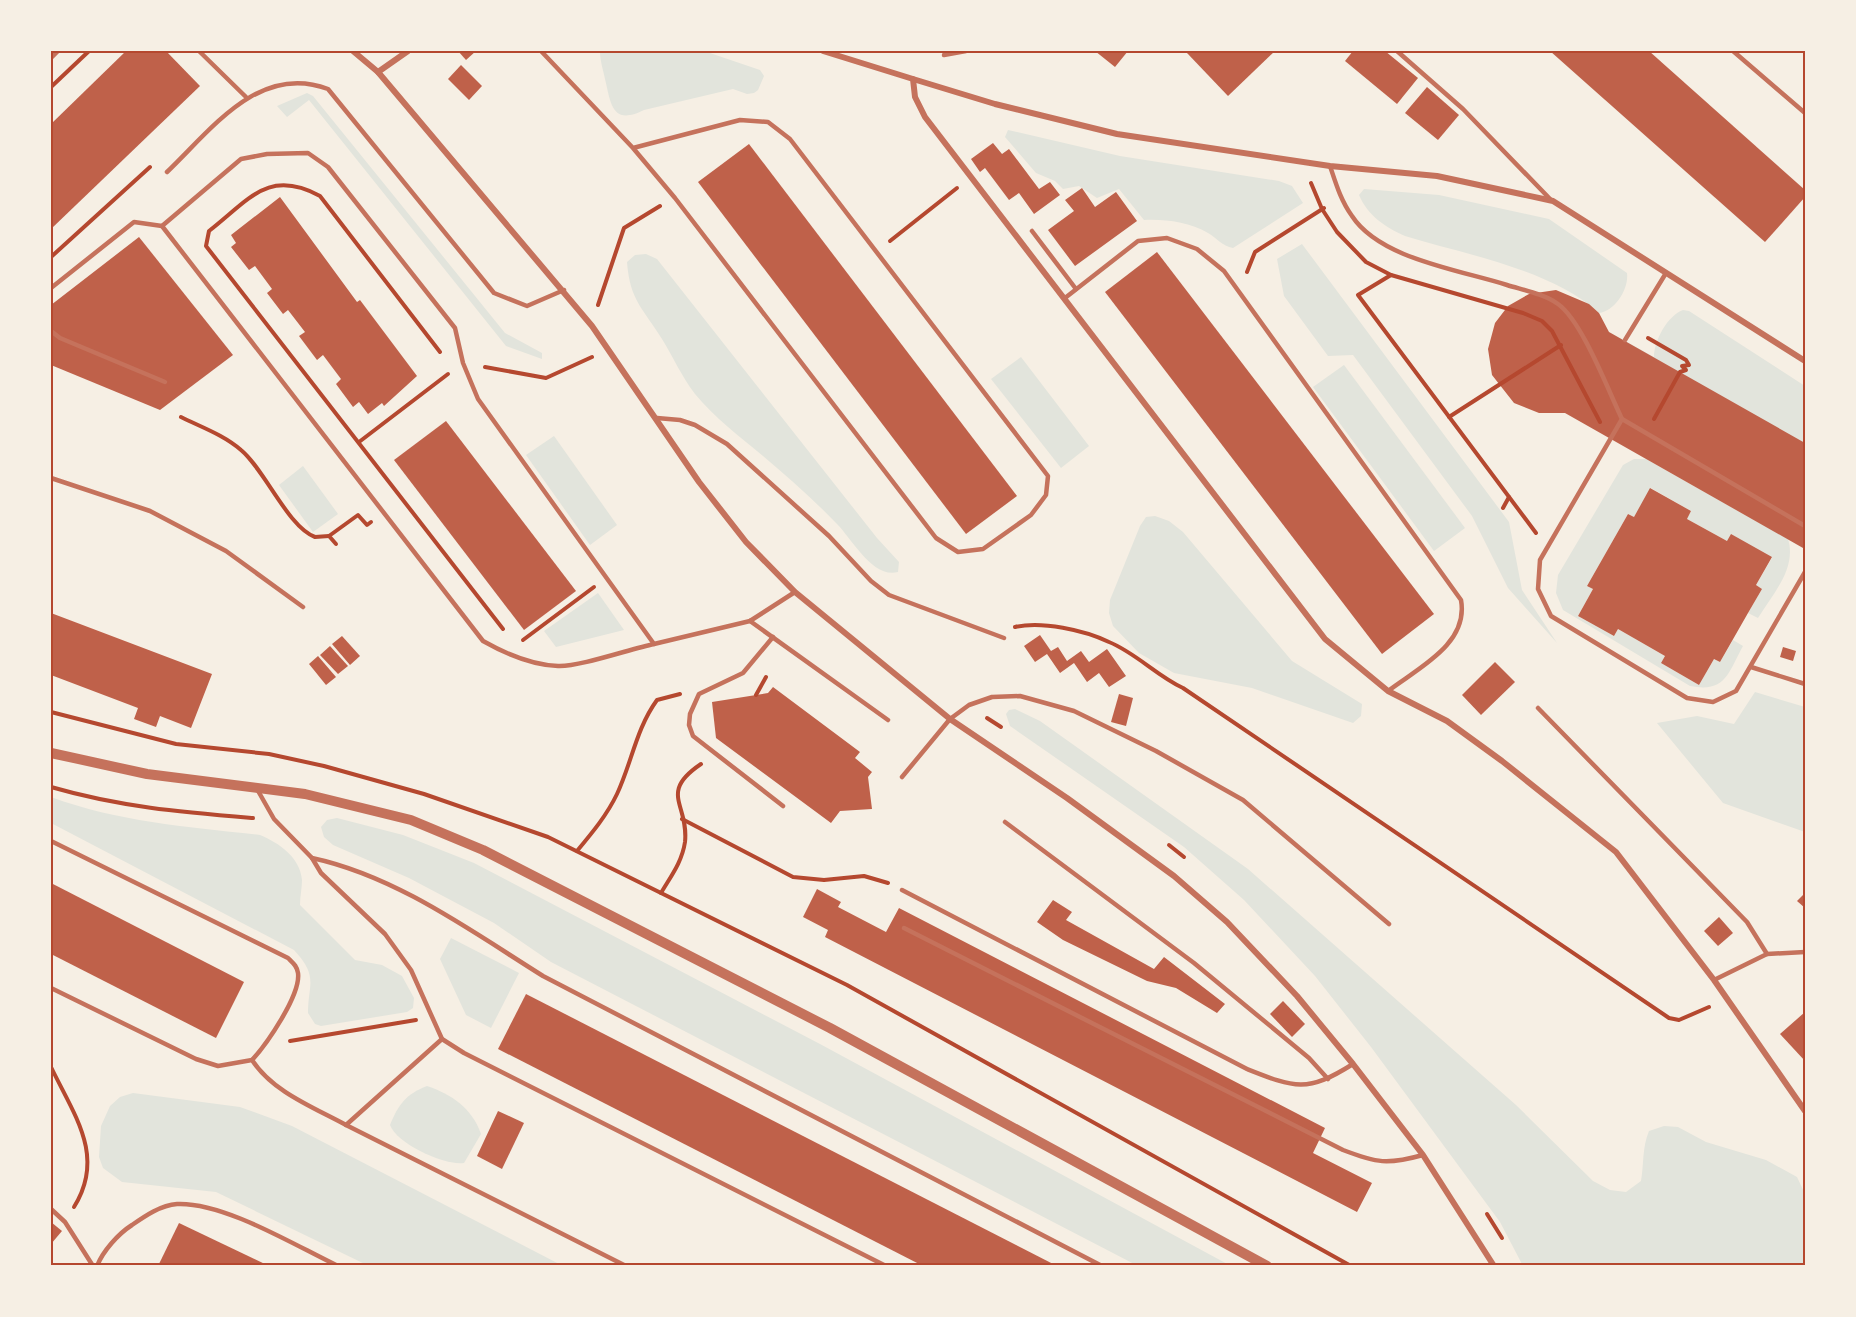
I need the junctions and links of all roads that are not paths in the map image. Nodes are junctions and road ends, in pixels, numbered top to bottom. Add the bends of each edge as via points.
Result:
1 (58, 51) edge
2 (199, 51) edge
3 (353, 51) edge
4 (408, 51) edge
5 (541, 51) edge
6 (823, 51) edge
7 (966, 51) edge
8 (1397, 51) edge
9 (1734, 51) edge
10 (944, 55) dead end
11 (51, 58) edge
12 (378, 72) junction
13 (913, 79) junction
14 (246, 97) junction
15 (1805, 113) edge
16 (633, 148) junction
17 (1330, 166) junction
18 (167, 172) dead end
19 (1553, 201) junction
20 (162, 226) junction
21 (1032, 231) dead end
22 (1666, 273) junction
23 (51, 288) edge
24 (1076, 289) junction
25 (564, 290) junction
26 (1065, 298) junction
27 (51, 330) edge
28 (1625, 340) dead end
29 (1805, 361) edge
30 (165, 382) dead end
31 (657, 418) junction
32 (1622, 419) junction
33 (51, 478) edge
34 (1805, 526) edge
35 (1805, 572) edge
36 (795, 592) junction
37 (303, 607) dead end
38 (750, 621) junction
39 (773, 637) junction
40 (1004, 638) dead end
41 (654, 644) junction
42 (1751, 667) junction
43 (1805, 684) edge
44 (1388, 691) junction
45 (1538, 708) dead end
46 (888, 720) dead end
47 (950, 720) junction
48 (51, 753) edge
49 (902, 777) dead end
50 (256, 787) junction
51 (783, 806) dead end
52 (1005, 822) dead end
53 (51, 841) edge
54 (312, 858) junction
55 (902, 890) road end
56 (1389, 924) dead end
57 (904, 928) dead end
58 (1805, 952) edge
59 (1767, 954) junction
60 (1714, 980) junction
61 (51, 987) edge
62 (442, 1039) junction
63 (252, 1060) junction
64 (1353, 1064) junction
65 (1328, 1079) junction
66 (1805, 1112) edge
67 (346, 1125) junction
68 (1423, 1155) junction
69 (51, 1209) edge
70 (95, 1266) edge
71 (338, 1266) edge
72 (626, 1266) edge
73 (886, 1266) edge
74 (1102, 1266) edge
75 (1267, 1266) edge
76 (1494, 1266) edge

1 - 11 lane
2 - 14 lane
3 - 12 street
4 - 12 street
5 - 16 lane
6 - 13 street
7 - 10 lane
8 - 19 lane via 1463,109
9 - 15 lane
12 - 25 street
13 - 17 street via 1117,134
13 - 26 street via 915,97 925,117
14 - 18 lane
14 - 25 lane via 280,83 308,81 328,89 494,293 527,306
16 - 16 lane via 741,120 768,122 790,139 1048,476 1046,495 1031,515 983,549 958,552 936,538
17 - 19 street via 1437,176
17 - 32 lane via 1353,218 1376,242 1558,304 1574,321
19 - 22 street
20 - 23 lane via 134,222
20 - 41 lane via 483,641 505,653 560,666
20 - 41 lane via 241,159 308,153 328,167 455,328 463,363 478,399
21 - 24 lane
22 - 28 lane
22 - 29 street
24 - 26 lane
24 - 44 lane via 1138,241 1167,238 1197,249 1224,271 1461,600 1463,612 1450,644
25 - 31 street
26 - 44 street via 1325,639
27 - 30 lane via 60,338
31 - 36 street via 699,482 746,542
31 - 40 lane via 680,420 727,444 889,595
32 - 34 lane
32 - 42 lane via 1540,560 1538,589 1551,616 1687,698 1713,702 1736,691
33 - 37 lane via 150,510 226,552
35 - 42 lane
36 - 38 lane
36 - 47 street
38 - 39 lane
38 - 41 lane
39 - 46 lane
39 - 51 lane via 743,673 699,694 689,725 693,736
42 - 43 lane
44 - 60 street via 1447,721 1616,852
45 - 59 lane via 1747,922
47 - 49 lane
47 - 56 lane via 969,705 992,697 1020,696 1074,711 1243,800
47 - 64 street via 1174,876 1227,922 1297,996
48 - 50 street via 147,774
50 - 54 lane via 274,819
50 - 75 street via 304,794 411,820 483,850 830,1028
52 - 65 lane via 1194,963 1309,1058
53 - 63 lane via 288,958 295,965 298,975 293,993 267,1044
54 - 62 lane via 321,873 385,934 411,970
54 - 74 lane via 347,866 401,892 487,939 543,976
55 - 65 lane via 1247,1070 1290,1086 1302,1087
57 - 68 lane via 1343,1150 1374,1162 1398,1162
58 - 59 lane
59 - 60 lane
60 - 66 street
61 - 63 lane via 196,1059 218,1066
62 - 67 lane
62 - 73 lane
63 - 67 lane via 277,1087
64 - 65 lane
64 - 68 street
67 - 72 lane
68 - 76 street
69 - 70 lane via 65,1222
70 - 71 lane via 126,1229 150,1213 176,1204 214,1207

